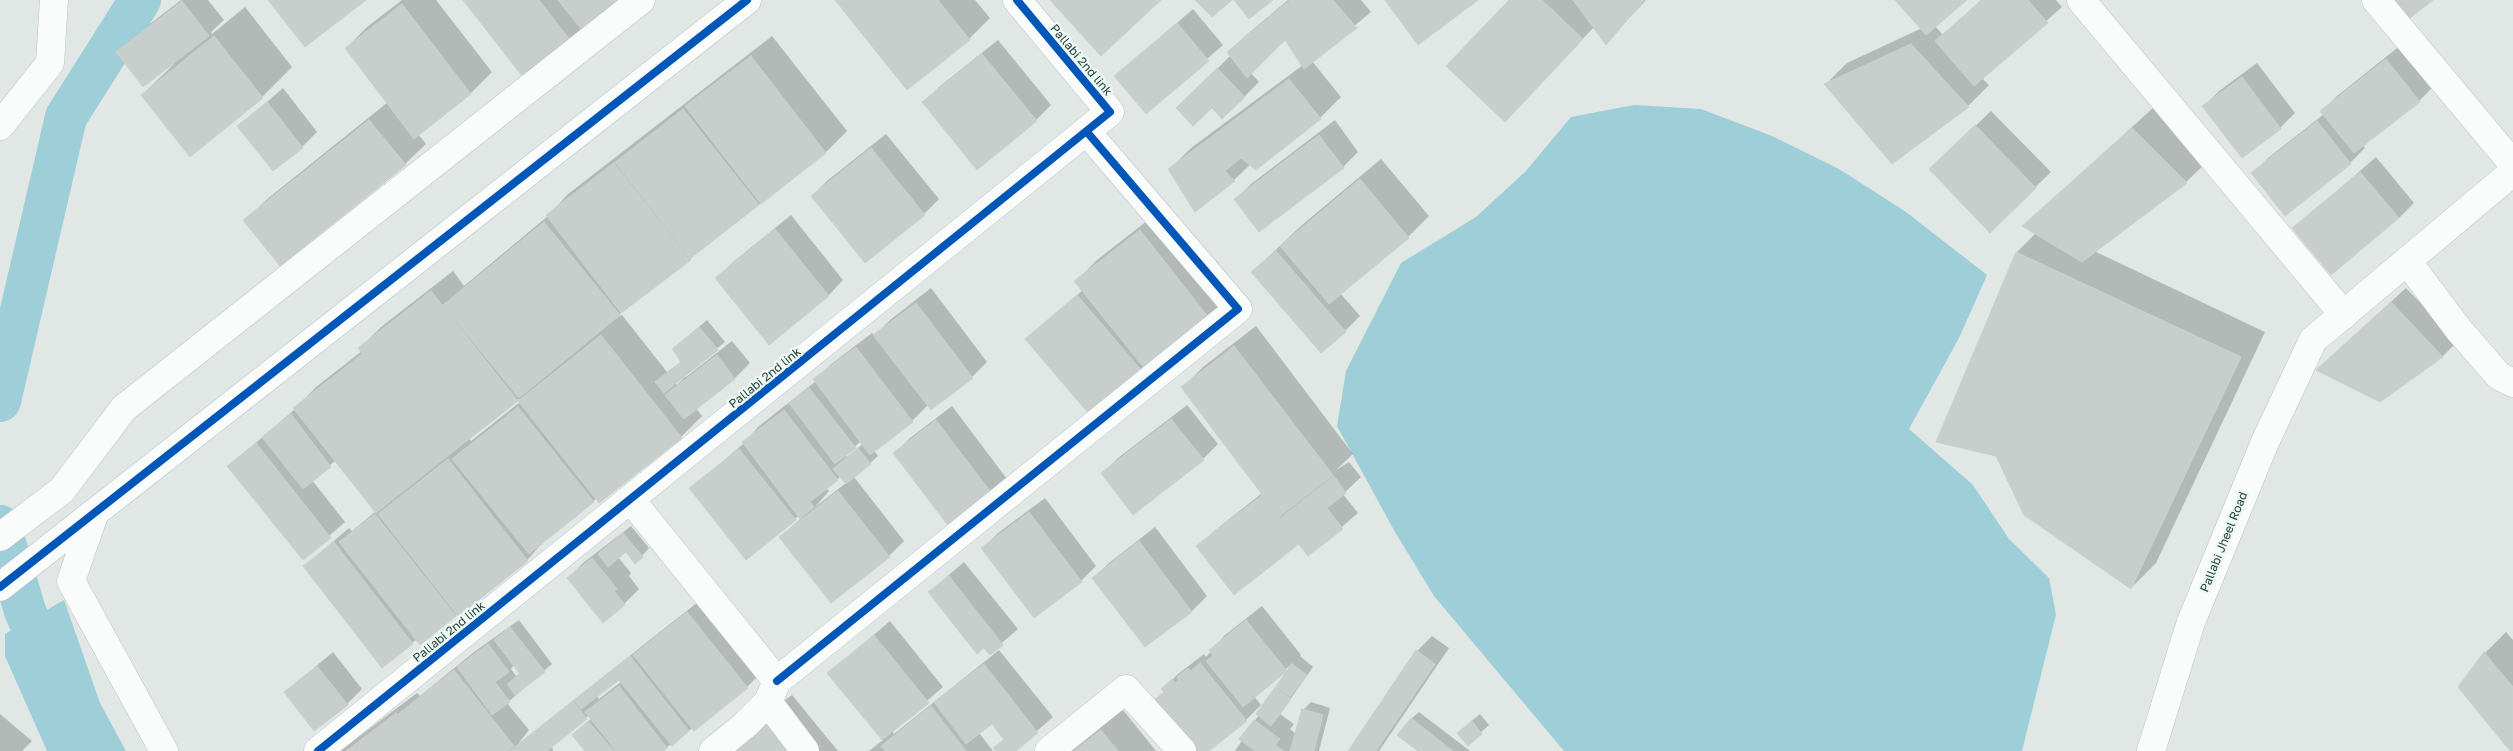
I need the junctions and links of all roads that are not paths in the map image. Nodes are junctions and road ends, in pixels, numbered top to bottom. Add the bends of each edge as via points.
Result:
1 (54, 0) edge
2 (641, 0) edge
3 (746, 0) edge
4 (1017, 0) edge
5 (2081, 0) edge
6 (2376, 0) edge
7 (0, 126) edge
8 (1087, 132) junction
9 (2513, 164) edge
10 (2513, 172) edge
11 (2407, 261) junction
12 (2344, 314) junction
13 (2513, 384) edge
14 (631, 500) junction
15 (95, 512) junction
16 (0, 537) edge
17 (0, 587) edge
18 (772, 691) junction
19 (164, 751) edge
20 (318, 751) edge
21 (713, 751) edge
22 (805, 751) edge
23 (1049, 751) edge
24 (1182, 751) edge
25 (2151, 751) edge

1 - 7 street via 50,63
2 - 16 street via 124,408 62,490
3 - 15 street
4 - 8 street, Pallabi 2nd link via 1110,112
5 - 12 street
6 - 9 street
8 - 14 street, Pallabi 2nd link
8 - 18 street via 1238,309
10 - 11 street
11 - 12 street
11 - 13 street via 2459,330 2499,376
12 - 25 street, Pallabi Jheel Road via 2313,340 2265,442 2191,622
14 - 18 street
14 - 20 street, Pallabi 2nd link
15 - 17 street
15 - 19 street via 71,581
18 - 21 street via 745,725
18 - 22 street
23 - 24 street via 1126,689

